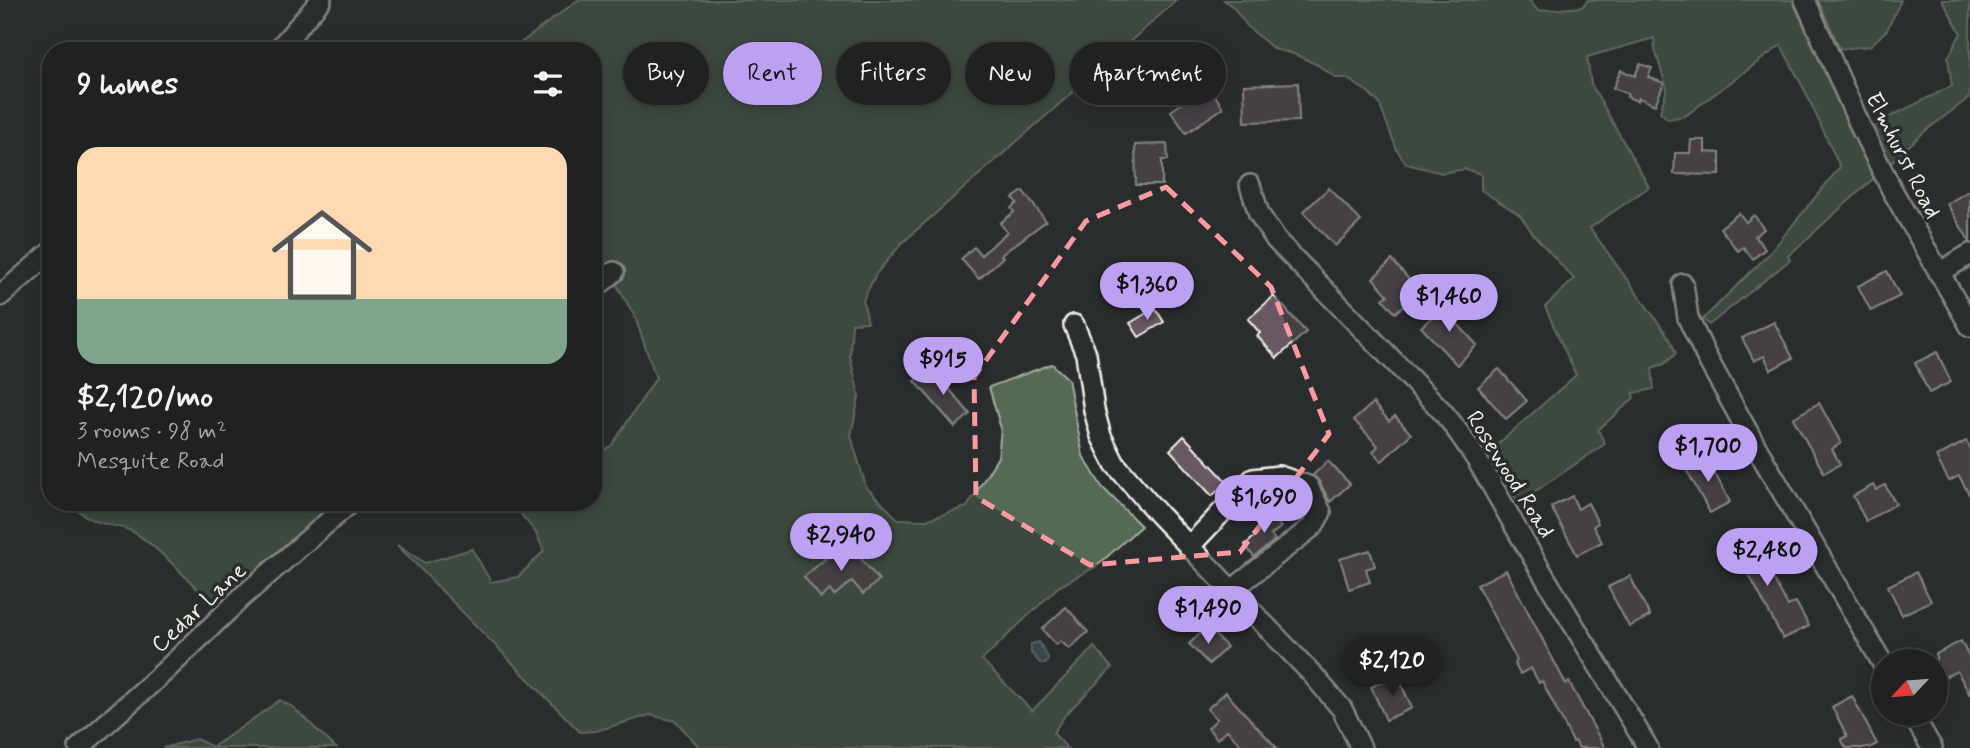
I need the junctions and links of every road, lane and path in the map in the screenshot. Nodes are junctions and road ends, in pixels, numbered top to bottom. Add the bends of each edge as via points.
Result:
1 (321, 0) edge
2 (1805, 0) edge
3 (285, 42) edge
4 (1250, 185) dead end
5 (1970, 254) edge
6 (42, 260) edge
7 (614, 272) dead end
8 (1939, 273) junction
9 (602, 282) edge
10 (1683, 284) dead end
11 (0, 296) edge
12 (1074, 325) dead end
13 (1970, 326) edge
14 (341, 511) edge
15 (1189, 547) junction
16 (1232, 590) junction
17 (1874, 649) edge
18 (1919, 726) edge
19 (79, 748) edge
20 (1361, 748) edge
21 (1647, 748) edge
22 (1932, 748) edge

1 - 3 street
2 - 8 street, Elmhurst Road via 1862,130
4 - 21 street, Rosewood Road via 1259,214 1276,240 1461,433
5 - 8 street
6 - 11 street
7 - 9 street
8 - 13 street, Elmhurst Road
10 - 17 street via 1688,318 1707,358
12 - 15 street via 1086,354 1101,436 1115,464
14 - 19 street, Cedar Lane
15 - 16 street
15 - 16 street via 1253,479 1279,476 1308,486 1321,512 1313,526
16 - 20 street via 1342,709
18 - 22 street

